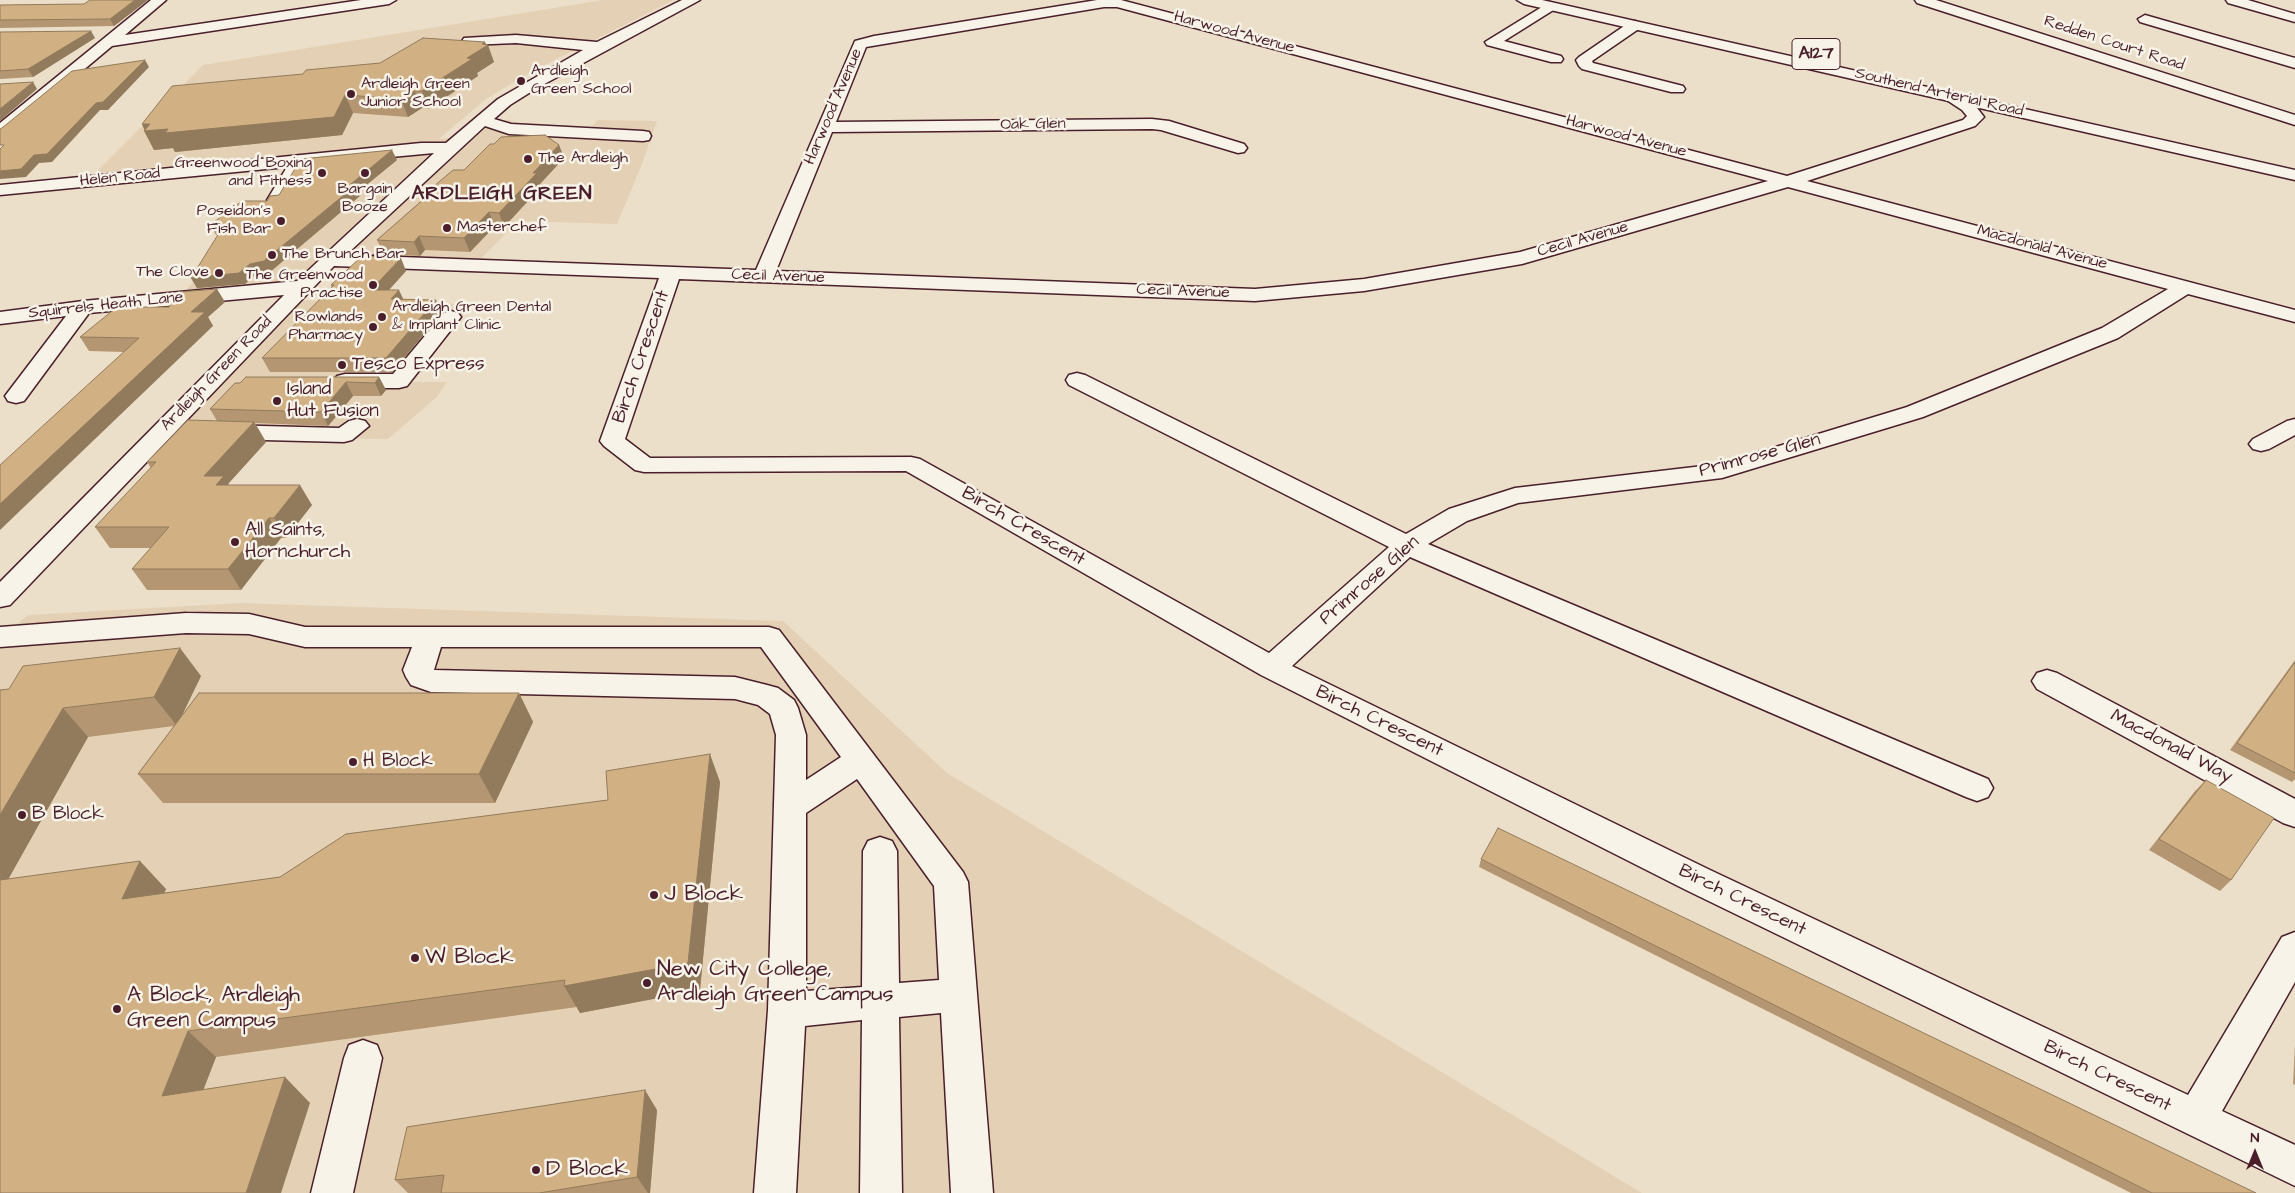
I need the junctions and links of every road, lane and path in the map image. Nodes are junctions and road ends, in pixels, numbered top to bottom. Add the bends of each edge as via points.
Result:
1 (159, 0) edge
2 (389, 0) edge
3 (693, 0) edge
4 (1030, 0) edge
5 (1524, 0) edge
6 (1575, 0) edge
7 (1922, 0) edge
8 (2233, 0) edge
9 (1550, 6) junction
10 (1045, 13) junction
11 (2295, 18) edge
12 (2145, 19) dead end
13 (1635, 25) junction
14 (93, 32) edge
15 (121, 32) junction
16 (469, 41) edge
17 (108, 42) junction
18 (599, 47) junction
19 (1556, 59) dead end
20 (2295, 63) edge
21 (59, 82) junction
22 (30, 83) edge
23 (1676, 89) dead end
24 (1947, 95) junction
25 (2295, 105) edge
26 (2272, 113) junction
27 (482, 120) junction
28 (2295, 120) edge
29 (825, 128) junction
30 (509, 129) junction
31 (0, 131) edge
32 (643, 136) dead end
33 (495, 142) edge
34 (310, 143) edge
35 (450, 148) junction
36 (1238, 148) dead end
37 (300, 160) junction
38 (2295, 160) edge
39 (2295, 174) edge
40 (113, 178) junction
41 (1789, 181) junction
42 (0, 190) edge
43 (276, 200) edge
44 (329, 260) junction
45 (671, 273) junction
46 (764, 277) junction
47 (2187, 286) junction
48 (302, 287) junction
49 (83, 307) junction
50 (2295, 316) edge
51 (451, 317) dead end
52 (0, 318) edge
53 (1077, 380) dead end
54 (210, 381) junction
55 (240, 381) edge
56 (320, 381) edge
57 (16, 396) dead end
58 (357, 426) dead end
59 (2295, 426) edge
60 (163, 430) junction
61 (2261, 444) dead end
62 (1407, 545) junction
63 (0, 598) edge
64 (0, 637) edge
65 (430, 637) junction
66 (1271, 668) junction
67 (2047, 681) dead end
68 (861, 760) junction
69 (1977, 788) dead end
70 (790, 807) junction
71 (2295, 814) edge
72 (880, 852) dead end
73 (2295, 948) edge
74 (959, 995) junction
75 (882, 1001) junction
76 (787, 1010) junction
77 (363, 1058) dead end
78 (2196, 1120) junction
79 (2295, 1166) edge
80 (332, 1193) edge
81 (776, 1193) edge
82 (881, 1193) edge
83 (972, 1193) edge

1 - 15 main road
2 - 17 main road
3 - 18 main road, Ardleigh Green Road
4 - 10 main road
5 - 9 main road, Southend Arterial Road / A127
6 - 38 main road, Southend Arterial Road / A127
7 - 26 main road, Redden Court Road
8 - 11 main road
9 - 13 main road, Southend Arterial Road / A127
9 - 19 main road via 1492,42
10 - 29 main road, Harwood Avenue via 860,44
10 - 41 main road, Harwood Avenue via 1104,3 1132,6
12 - 20 main road
13 - 23 main road via 1584,60 1587,66
13 - 24 main road, Southend Arterial Road / A127
14 - 15 main road
15 - 17 main road
16 - 18 main road via 516,39
17 - 21 main road
18 - 27 main road, Ardleigh Green Road via 531,85
21 - 22 main road
21 - 31 main road
24 - 39 main road, Southend Arterial Road / A127
24 - 41 main road, Cecil Avenue via 1968,107 1976,117 1969,123
25 - 26 main road
26 - 28 main road, Redden Court Road
27 - 30 main road
27 - 35 main road, Ardleigh Green Road
29 - 36 main road, Oak Glen via 1152,124
29 - 46 main road, Harwood Avenue
30 - 32 main road
30 - 33 main road
34 - 40 main road via 129,160
35 - 37 main road, Helen Road
35 - 44 main road, Ardleigh Green Road
37 - 40 main road, Helen Road
37 - 43 main road
40 - 42 main road, Helen Road
41 - 46 main road, Cecil Avenue via 1522,258 1364,286 1255,295
41 - 47 main road, Macdonald Avenue
44 - 45 main road, Cecil Avenue
44 - 48 main road, Ardleigh Green Road
45 - 46 main road, Cecil Avenue
45 - 66 main road, Birch Crescent via 612,441 644,465 911,464
47 - 50 main road, Macdonald Avenue
47 - 62 main road, Primrose Glen via 2110,333 1915,412 1722,470 1515,496 1458,515
48 - 49 main road, Squirrels Heath Lane
48 - 54 main road, Ardleigh Green Road
49 - 52 main road, Squirrels Heath Lane
49 - 57 main road
51 - 56 main road via 399,381
53 - 62 main road
54 - 55 main road
54 - 60 main road, Ardleigh Green Road
58 - 60 main road via 344,435
59 - 61 main road
60 - 63 main road, Ardleigh Green Road
62 - 66 main road, Primrose Glen
62 - 69 main road
64 - 65 main road via 186,623 249,624 305,637
65 - 68 main road via 769,637
65 - 70 main road via 418,670 421,677 431,681 735,688 767,696 783,708 791,735
66 - 78 main road, Birch Crescent via 1698,880
67 - 71 main road, Macdonald Way
68 - 70 main road
68 - 74 main road via 951,882
70 - 76 main road
72 - 75 main road
73 - 78 main road
74 - 75 main road
74 - 83 main road
75 - 76 main road
75 - 82 main road
76 - 81 main road
77 - 80 main road
78 - 79 main road, Birch Crescent

